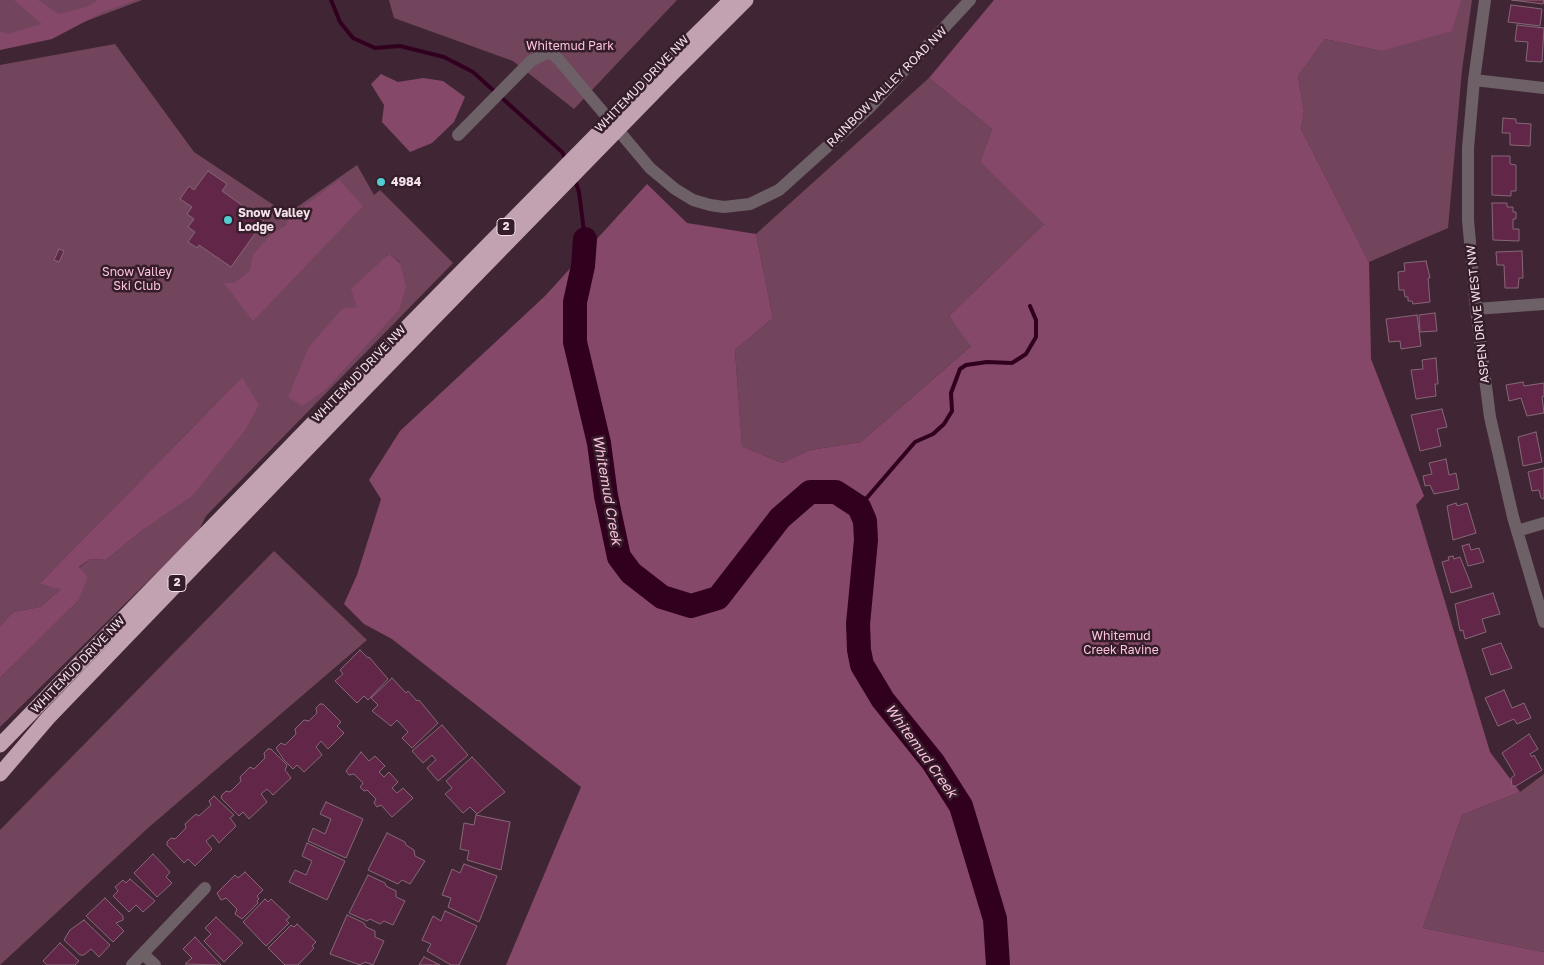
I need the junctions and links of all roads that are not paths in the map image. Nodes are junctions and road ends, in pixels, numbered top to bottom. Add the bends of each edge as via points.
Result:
1 (731, 0) edge
2 (746, 0) edge
3 (970, 0) edge
4 (1485, 0) edge
5 (666, 73) junction
6 (1474, 80) junction
7 (1544, 88) edge
8 (458, 135) dead end
9 (1544, 304) edge
10 (1476, 309) junction
11 (354, 391) junction
12 (1544, 523) edge
13 (1517, 531) junction
14 (1544, 622) edge
15 (0, 745) edge
16 (0, 774) edge
17 (204, 888) dead end
18 (143, 954) junction
19 (132, 965) edge
20 (155, 965) edge

1 - 5 highway, WHITEMUD DRIVE NW / 2
2 - 5 highway, WHITEMUD DRIVE NW / 2
3 - 8 street, RAINBOW VALLEY ROAD NW via 943,32 852,124 779,190 750,204 710,206 675,189 650,168 553,54 542,54 532,62
4 - 6 street, ASPEN DRIVE WEST NW
5 - 11 highway, WHITEMUD DRIVE NW / 2, bridge
6 - 7 street
6 - 10 street, ASPEN DRIVE WEST NW via 1468,148 1468,207
9 - 10 street
10 - 13 street, ASPEN DRIVE WEST NW via 1490,417
11 - 15 highway, WHITEMUD DRIVE NW / 2
11 - 16 highway, WHITEMUD DRIVE NW / 2 via 48,718
12 - 13 street
13 - 14 street, ASPEN DRIVE WEST NW
17 - 18 street
18 - 19 street
18 - 20 street

